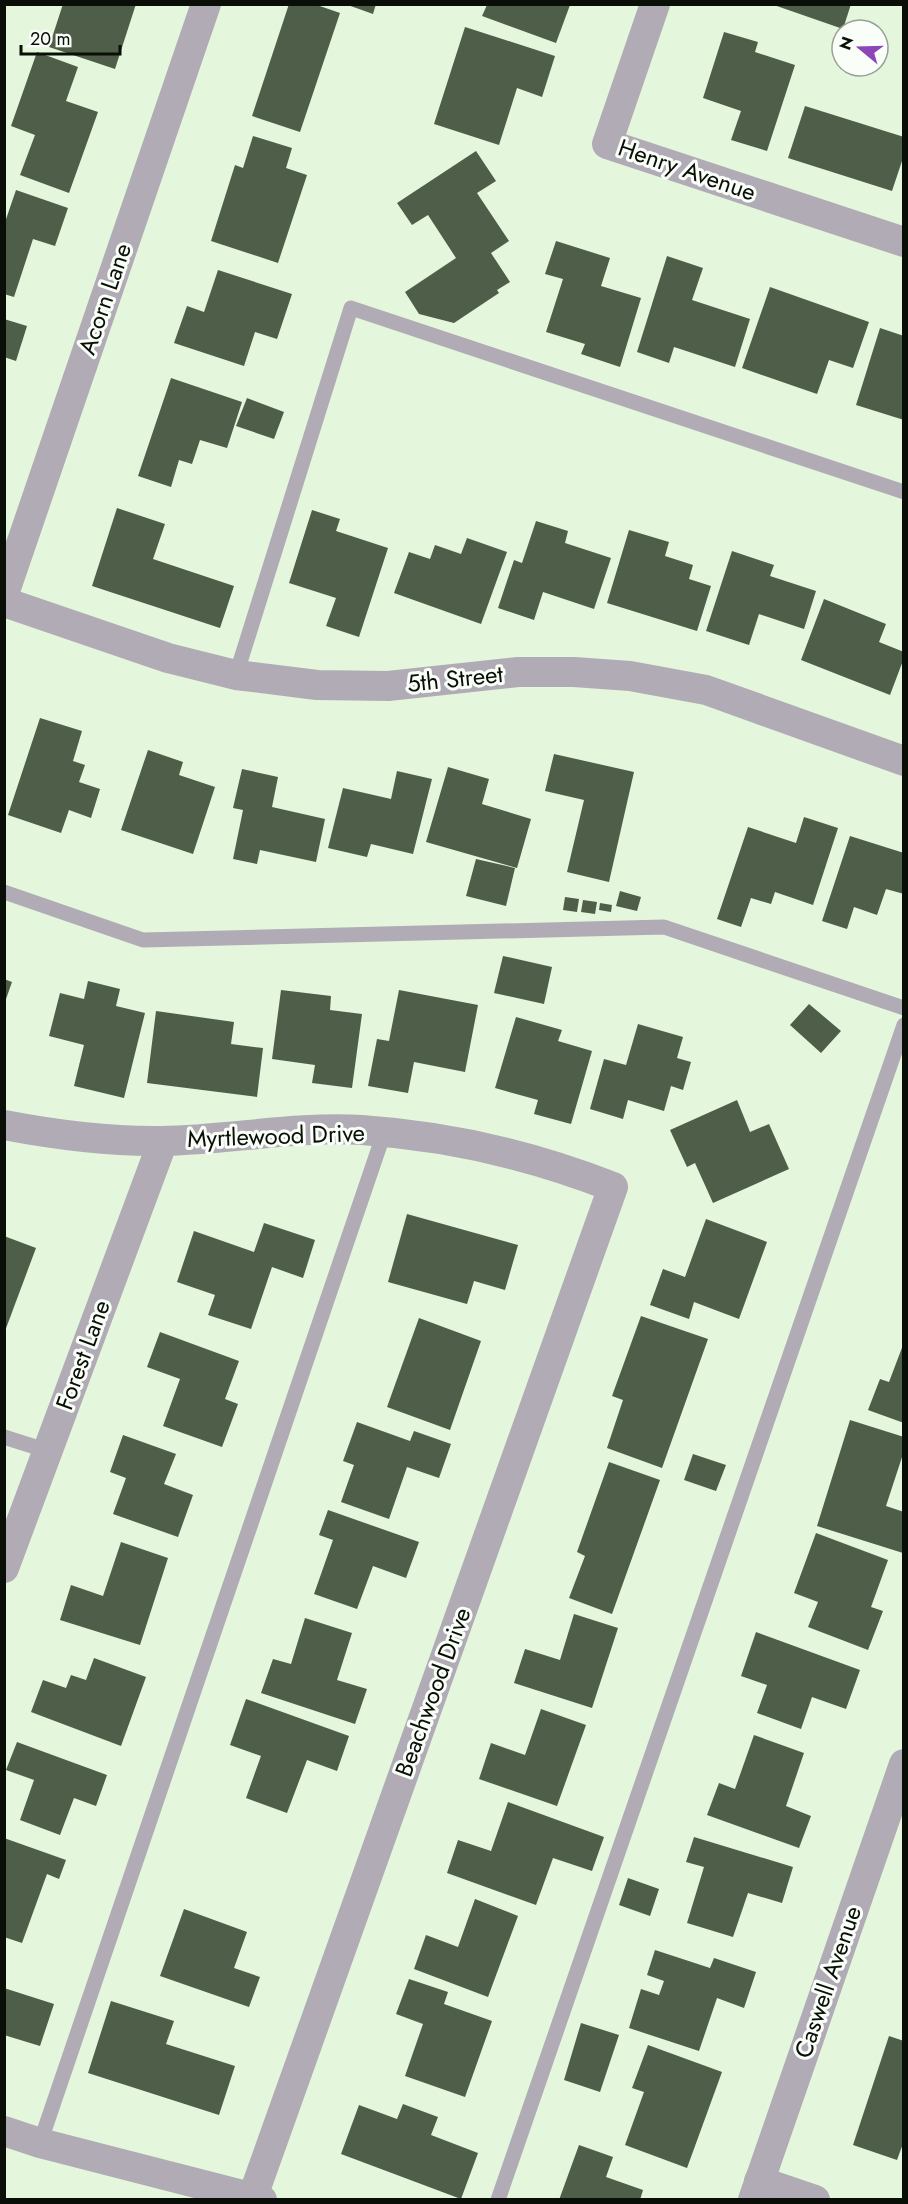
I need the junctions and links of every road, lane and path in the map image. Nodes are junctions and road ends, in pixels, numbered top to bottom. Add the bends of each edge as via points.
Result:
1 (207, 4) edge
2 (655, 4) edge
3 (903, 242) edge
4 (903, 492) edge
5 (4, 594) edge
6 (4, 602) edge
7 (236, 675) junction
8 (903, 761) edge
9 (4, 892) edge
10 (903, 1008) edge
11 (903, 1025) edge
12 (4, 1125) edge
13 (384, 1133) junction
14 (163, 1141) junction
15 (613, 1187) joint
16 (4, 1437) edge
17 (48, 1452) junction
18 (13, 1522) edge
19 (4, 1568) edge
20 (903, 1764) edge
21 (896, 1809) edge
22 (4, 2131) edge
23 (40, 2143) junction
24 (756, 2190) edge
25 (257, 2198) edge
26 (498, 2199) edge
27 (815, 2199) edge

1 - 5 street, Acorn Lane
2 - 3 street, Henry Avenue via 607,144
4 - 7 lane via 351,308
6 - 7 street, 5th Street via 168,658
7 - 8 street, 5th Street via 317,685 388,686 518,672 630,676 706,690
9 - 10 lane via 143,940 664,927
11 - 26 lane
12 - 14 street, Myrtlewood Drive via 57,1135
13 - 14 street, Myrtlewood Drive via 286,1131
13 - 15 street, Myrtlewood Drive via 496,1149
13 - 23 lane
14 - 17 street, Forest Lane
15 - 25 street, Beachwood Drive
16 - 17 lane
17 - 18 street, Forest Lane
18 - 19 street, Forest Lane
20 - 21 street, Caswell Avenue
21 - 24 street, Caswell Avenue
22 - 23 street
23 - 25 street
24 - 27 street

